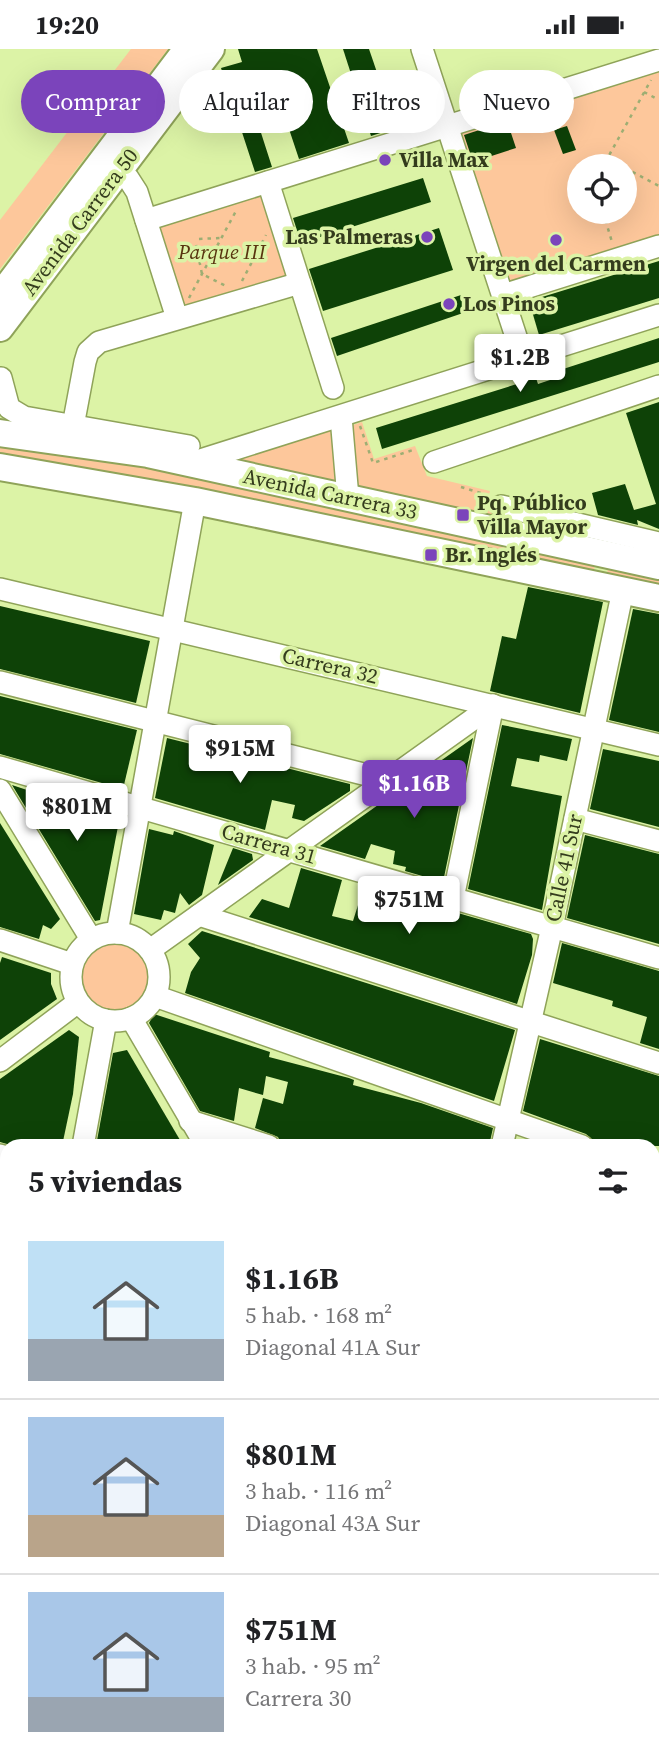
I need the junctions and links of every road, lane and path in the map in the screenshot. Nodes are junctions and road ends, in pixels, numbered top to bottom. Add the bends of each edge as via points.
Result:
1 (187, 49) edge
2 (211, 49) edge
3 (422, 49) edge
4 (659, 60) edge
5 (651, 80) dead end
6 (644, 92) junction
7 (659, 100) edge
8 (448, 126) junction
9 (610, 154) edge
10 (119, 170) junction
11 (637, 174) edge
12 (268, 182) junction
13 (659, 186) edge
14 (246, 208) dead end
15 (146, 220) junction
16 (607, 224) edge
17 (267, 233) dead end
18 (221, 238) junction
19 (199, 239) dead end
20 (196, 245) dead end
21 (659, 246) edge
22 (617, 259) junction
23 (202, 274) junction
24 (300, 283) junction
25 (503, 295) junction
26 (0, 296) edge
27 (234, 297) junction
28 (180, 313) junction
29 (659, 314) edge
30 (0, 328) edge
31 (523, 358) junction
32 (2, 378) edge
33 (659, 386) edge
34 (333, 388) dead end
35 (350, 418) junction
36 (73, 426) junction
37 (0, 433) edge
38 (416, 449) dead end
39 (189, 455) junction
40 (434, 462) dead end
41 (0, 467) edge
42 (461, 487) dead end
43 (348, 498) junction
44 (195, 501) junction
45 (500, 506) dead end
46 (479, 515) dead end
47 (659, 543) edge
48 (659, 566) edge
49 (0, 589) edge
50 (623, 590) junction
51 (659, 598) edge
52 (172, 628) junction
53 (0, 682) edge
54 (493, 705) junction
55 (155, 722) junction
56 (594, 729) junction
57 (659, 745) edge
58 (0, 767) edge
59 (387, 781) junction
60 (0, 790) edge
61 (140, 807) junction
62 (575, 820) junction
63 (659, 841) edge
64 (290, 849) junction
65 (453, 898) junction
66 (199, 915) junction
67 (552, 927) junction
68 (117, 933) junction
69 (92, 939) junction
70 (0, 940) edge
71 (150, 950) junction
72 (659, 958) edge
73 (72, 964) junction
74 (155, 996) junction
75 (78, 1002) junction
76 (131, 1019) junction
77 (106, 1020) junction
78 (531, 1023) junction
79 (0, 1061) edge
80 (659, 1063) edge
81 (190, 1121) junction
82 (508, 1121) junction
83 (84, 1139) edge
84 (202, 1139) edge
85 (247, 1139) edge
86 (504, 1139) edge
87 (561, 1139) edge

1 - 26 main road, Avenida Carrera 50
2 - 10 main road, Avenida Carrera 50
3 - 8 street
4 - 8 street
5 - 6 path
6 - 7 path
6 - 9 path
8 - 12 street
8 - 25 street
10 - 15 street via 133,183
10 - 30 main road, Avenida Carrera 50
11 - 13 path
12 - 15 street
12 - 24 street
14 - 18 path via 235,212
15 - 28 street
16 - 22 path
17 - 27 path
18 - 19 path
18 - 23 path
20 - 23 path
21 - 22 street
22 - 25 street
23 - 27 path
23 - 28 path
24 - 27 street
24 - 34 street
25 - 31 street
27 - 28 street
28 - 36 street via 93,346 85,362
29 - 31 street
31 - 35 street
32 - 36 street via 9,408 16,414
33 - 40 street
35 - 38 path via 373,463
35 - 39 street
35 - 43 street
36 - 39 street
37 - 39 main road, Avenida Carrera 33
39 - 43 main road, Avenida Carrera 33
41 - 44 main road, Avenida Carrera 33
42 - 46 path via 484,494
43 - 48 main road, Avenida Carrera 33
44 - 50 main road, Avenida Carrera 33
44 - 52 street
45 - 47 street
49 - 52 street, Carrera 32
50 - 51 main road, Avenida Carrera 33
50 - 56 street, Calle 41 Sur
52 - 54 street, Carrera 32
52 - 55 street
53 - 55 street
54 - 56 street, Carrera 32
54 - 59 street
54 - 65 street
55 - 59 street
55 - 61 street
56 - 57 street, Carrera 32
56 - 62 street, Calle 41 Sur
58 - 61 street, Carrera 31
59 - 64 street
60 - 69 street
61 - 64 street, Carrera 31
61 - 68 street
62 - 63 street
62 - 67 street, Calle 41 Sur
64 - 65 street, Carrera 31
64 - 66 street
65 - 67 street, Carrera 31
66 - 71 street
66 - 78 street
67 - 72 street, Carrera 31
67 - 78 street, Calle 41 Sur
68 - 69 street
68 - 71 street via 130,935
69 - 73 street
70 - 73 street
71 - 74 street via 159,972
73 - 75 street via 72,990
74 - 76 street
74 - 82 street
75 - 77 street
75 - 79 street
76 - 77 street
76 - 81 street
77 - 83 street
78 - 80 street
78 - 82 street, Calle 41 Sur
81 - 84 street
81 - 85 street
82 - 86 street, Calle 41 Sur
82 - 87 street

